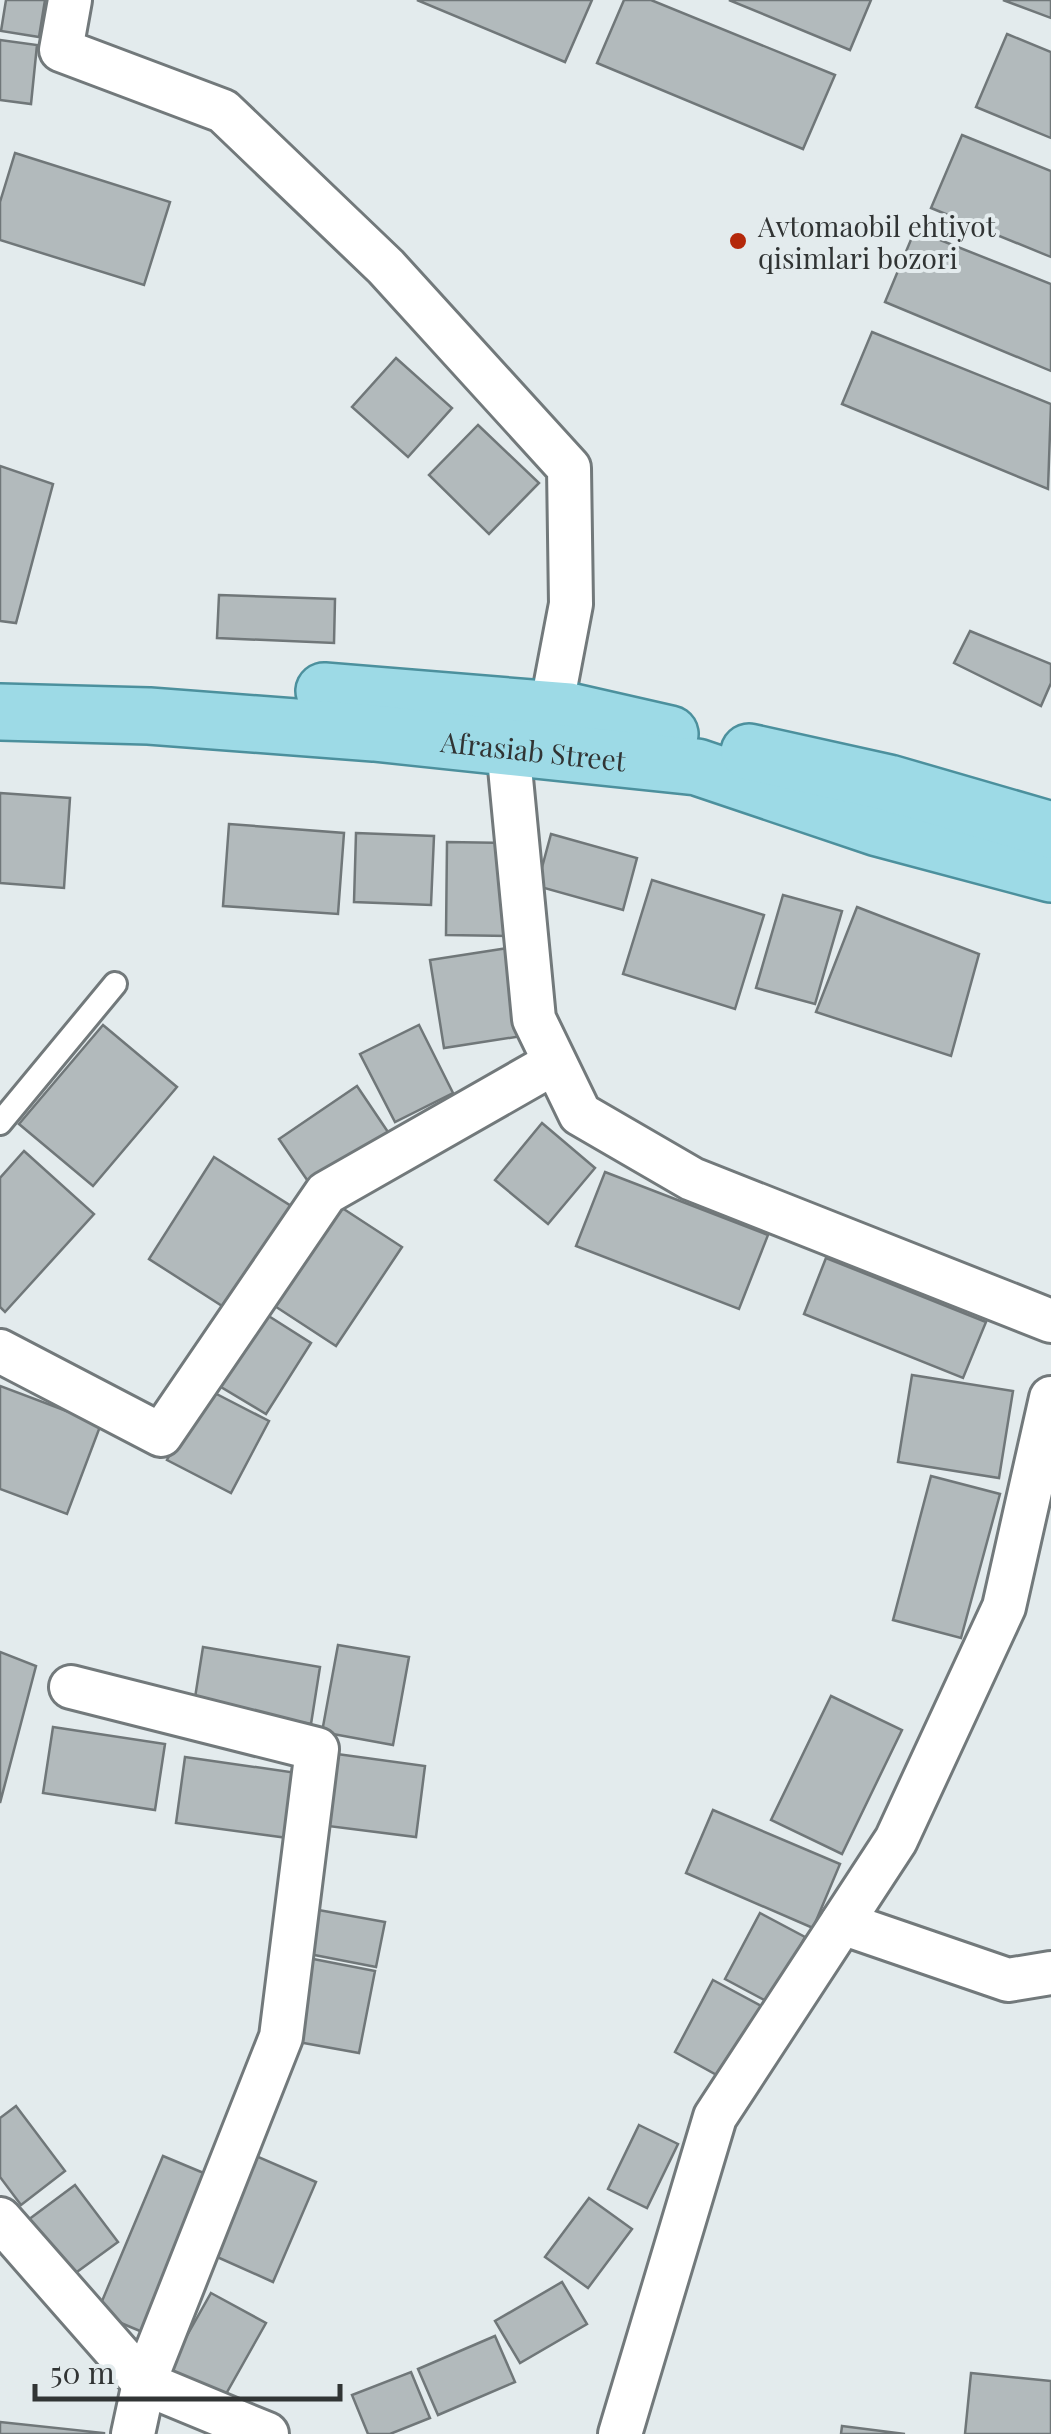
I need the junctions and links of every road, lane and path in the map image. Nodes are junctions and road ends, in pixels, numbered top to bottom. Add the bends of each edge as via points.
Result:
1 (70, 0) edge
2 (0, 674) edge
3 (551, 710) junction
4 (0, 712) edge
5 (508, 747) junction
6 (1051, 830) edge
7 (1051, 874) edge
8 (115, 984) dead end
9 (554, 1063) junction
10 (0, 1123) edge
11 (1051, 1321) edge
12 (0, 1350) edge
13 (1051, 1398) edge
14 (72, 1687) dead end
15 (842, 1924) junction
16 (1051, 1973) edge
17 (0, 2219) edge
18 (144, 2383) junction
19 (132, 2434) edge
20 (267, 2434) edge
21 (620, 2434) edge

1 - 3 street via 61,50 223,111 386,267 569,468 571,604
2 - 3 main road, Afrasiab Street
3 - 6 main road, Afrasiab Street via 889,783
4 - 5 main road, Afrasiab Street via 149,716
5 - 7 main road, Afrasiab Street via 698,767 878,828
5 - 9 street via 534,1019
8 - 10 lane
9 - 11 street via 580,1114 692,1180
9 - 12 street via 326,1193 160,1436
13 - 15 street via 1004,1607 896,1840
14 - 18 street via 318,1749 281,2037
15 - 16 street via 1008,1980
15 - 21 street via 716,2117
17 - 18 street
18 - 19 street
18 - 20 street

